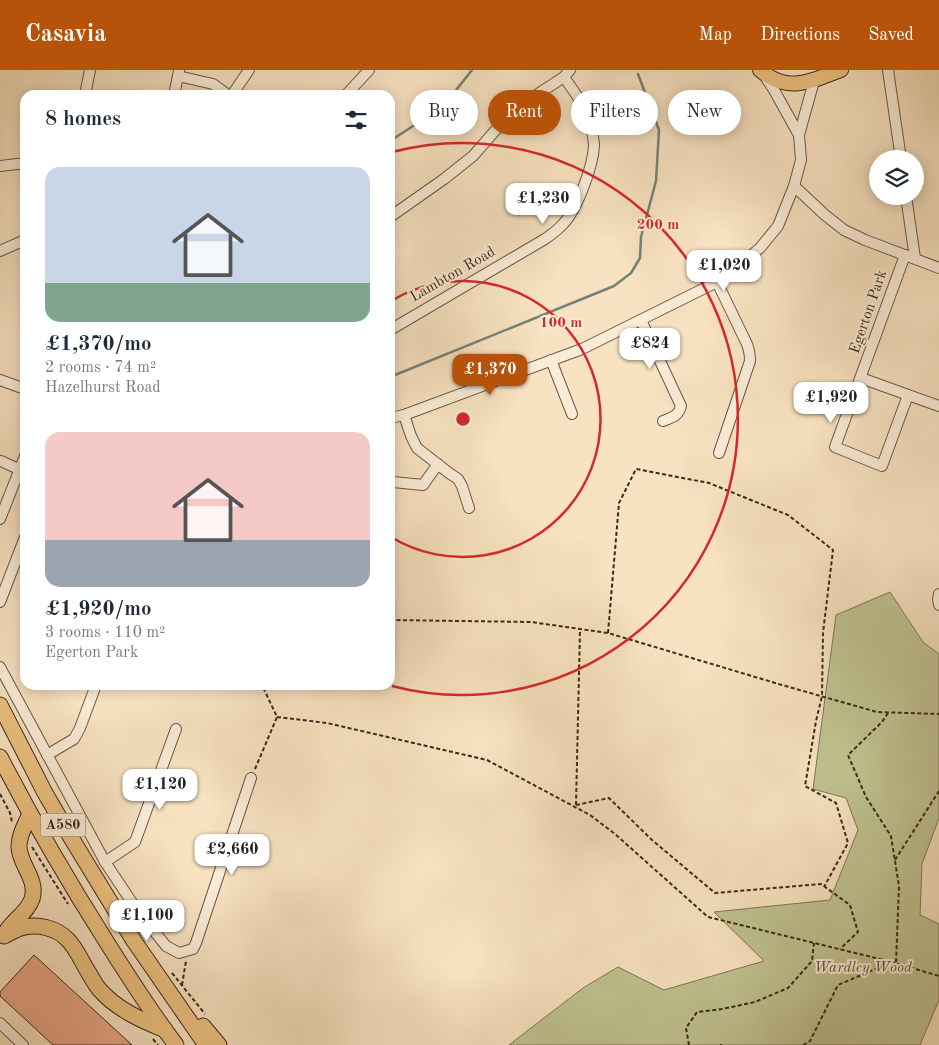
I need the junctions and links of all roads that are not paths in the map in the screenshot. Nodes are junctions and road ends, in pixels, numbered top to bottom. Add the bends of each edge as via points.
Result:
1 (90, 70) edge
2 (249, 70) edge
3 (369, 70) edge
4 (841, 70) edge
5 (888, 70) edge
6 (760, 71) edge
7 (178, 73) edge
8 (567, 74) edge
9 (814, 81) junction
10 (86, 90) edge
11 (175, 90) edge
12 (222, 90) edge
13 (235, 90) edge
14 (351, 90) edge
15 (799, 135) junction
16 (899, 150) edge
17 (20, 164) edge
18 (0, 166) edge
19 (794, 186) junction
20 (907, 205) edge
21 (395, 213) edge
22 (20, 242) edge
23 (0, 251) edge
24 (910, 257) junction
25 (939, 268) edge
26 (717, 282) junction
27 (641, 320) junction
28 (395, 327) edge
29 (551, 360) junction
30 (861, 378) junction
31 (0, 380) edge
32 (20, 387) edge
33 (908, 395) junction
34 (939, 406) edge
35 (404, 414) junction
36 (572, 414) dead end
37 (395, 417) edge
38 (663, 421) dead end
39 (719, 453) dead end
40 (1, 461) edge
41 (438, 464) junction
42 (20, 470) edge
43 (20, 475) edge
44 (395, 482) edge
45 (469, 508) dead end
46 (0, 519) edge
47 (20, 550) edge
48 (939, 594) edge
49 (0, 602) edge
50 (939, 605) edge
51 (0, 668) edge
52 (94, 690) edge
53 (0, 705) edge
54 (176, 729) dead end
55 (47, 756) junction
56 (0, 757) edge
57 (251, 778) road end
58 (72, 802) junction
59 (56, 812) junction
60 (30, 814) junction
61 (105, 862) junction
62 (2, 938) edge
63 (134, 941) junction
64 (0, 1023) edge
65 (165, 1030) junction
66 (14, 1036) junction
67 (7, 1045) edge
68 (24, 1045) edge
69 (176, 1045) edge
70 (206, 1045) edge
71 (219, 1045) edge

1 - 10 street
2 - 13 street
3 - 14 street
4 - 9 main road
5 - 16 street
6 - 9 main road via 789,84
6 - 15 street
7 - 11 street
7 - 12 street
8 - 21 street via 518,107 473,156
8 - 28 street, Lambton Road via 590,122 594,147 584,183 564,224 545,239
9 - 15 street
15 - 19 street via 802,160
17 - 18 street
19 - 24 street via 844,230
19 - 26 street via 778,226 760,248
20 - 24 street
22 - 23 street
24 - 25 street
24 - 30 street, Egerton Park
26 - 27 street
26 - 39 street via 748,345 750,356 726,444
27 - 29 street via 582,349
27 - 38 street via 680,406 676,416
29 - 35 street
29 - 36 street
30 - 33 street, Egerton Park
30 - 33 street, Egerton Park via 836,447 882,466
31 - 32 street
33 - 34 street, Egerton Park
35 - 37 street
35 - 41 street via 418,448
40 - 42 street
41 - 44 street via 423,485
41 - 45 street via 458,479
43 - 46 street
47 - 49 street
48 - 50 street
51 - 55 street
52 - 55 street via 74,739
53 - 59 highway, A580
54 - 61 street via 135,842
55 - 58 street
56 - 60 highway, A580
57 - 61 street via 192,949 183,952 166,946
58 - 59 street
58 - 61 street
59 - 63 highway, A580
60 - 62 highway via 19,847 32,881 33,896 26,910
60 - 65 highway, A580 via 86,910
62 - 65 highway via 31,926 58,932 68,940 99,989 109,999
63 - 70 highway, A580
63 - 71 highway, A580
64 - 66 street
65 - 69 highway, A580
66 - 67 street
66 - 68 street

